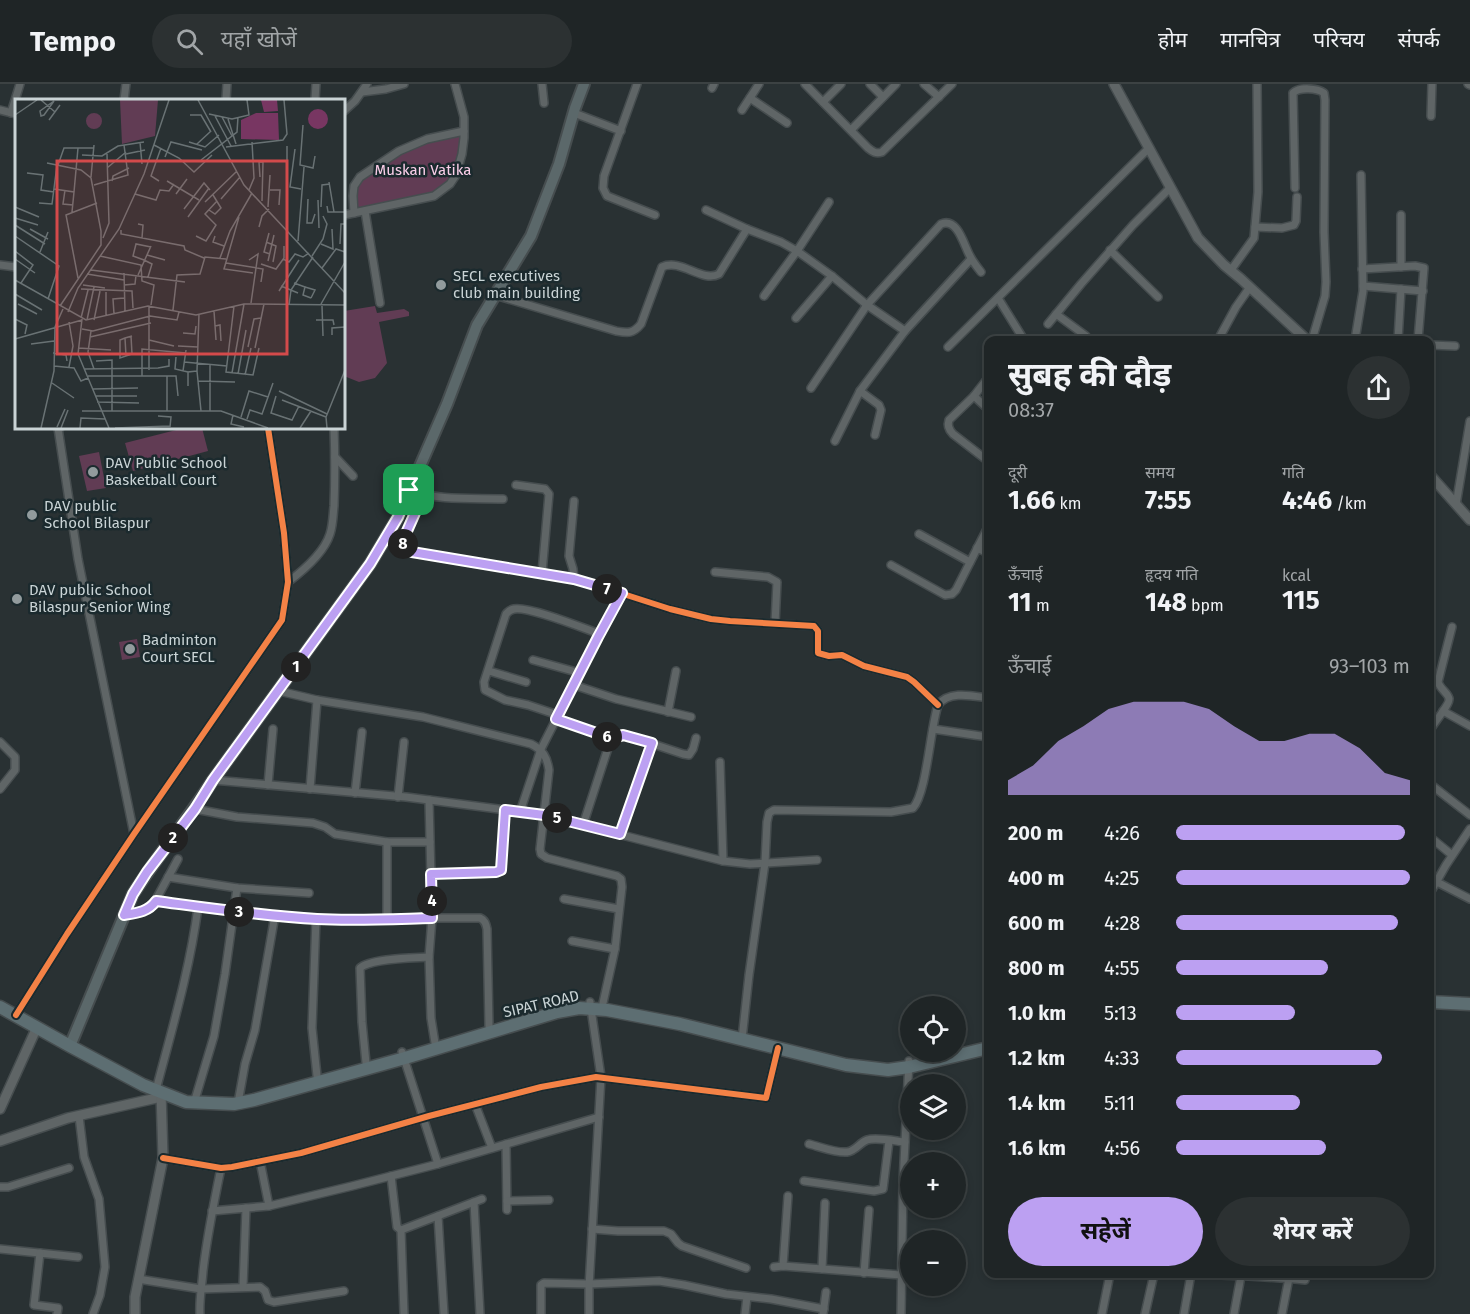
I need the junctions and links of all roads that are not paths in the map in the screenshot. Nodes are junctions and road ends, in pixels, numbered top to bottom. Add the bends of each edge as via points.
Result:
1 (20, 84) edge
2 (126, 84) edge
3 (227, 84) edge
4 (316, 84) edge
5 (367, 84) edge
6 (404, 84) edge
7 (455, 84) edge
8 (542, 84) edge
9 (584, 84) edge
10 (637, 84) edge
11 (759, 84) edge
12 (805, 84) edge
13 (841, 84) edge
14 (870, 84) edge
15 (896, 84) edge
16 (924, 84) edge
17 (952, 84) edge
18 (1114, 84) edge
19 (1257, 84) edge
20 (1431, 84) edge
21 (362, 92) junction
22 (883, 97) junction
23 (939, 97) junction
24 (750, 98) junction
25 (17, 99) edge
26 (124, 99) edge
27 (226, 99) edge
28 (315, 99) edge
29 (823, 102) junction
30 (544, 103) dead end
31 (1, 110) edge
32 (345, 110) edge
33 (742, 110) dead end
34 (14, 113) edge
35 (574, 113) junction
36 (1431, 116) dead end
37 (0, 120) edge
38 (787, 123) dead end
39 (851, 130) junction
40 (464, 131) junction
41 (621, 131) junction
42 (1149, 149) junction
43 (1361, 175) dead end
44 (1170, 188) junction
45 (1295, 188) dead end
46 (1298, 197) dead end
47 (829, 202) dead end
48 (706, 210) dead end
49 (365, 211) junction
50 (354, 213) junction
51 (345, 215) edge
52 (655, 215) dead end
53 (1401, 215) dead end
54 (1255, 227) junction
55 (747, 229) junction
56 (1110, 250) junction
57 (797, 251) junction
58 (971, 259) junction
59 (0, 265) edge
60 (15, 267) edge
61 (1401, 267) junction
62 (1362, 269) junction
63 (1231, 270) junction
64 (981, 272) dead end
65 (832, 276) junction
66 (1363, 286) junction
67 (1250, 287) junction
68 (1401, 289) junction
69 (1423, 291) junction
70 (495, 295) junction
71 (764, 296) dead end
72 (1158, 297) dead end
73 (998, 298) junction
74 (380, 303) dead end
75 (867, 305) junction
76 (1056, 314) junction
77 (796, 318) dead end
78 (1048, 324) dead end
79 (905, 331) junction
80 (1020, 336) edge
81 (1086, 336) dead end
82 (1220, 336) edge
83 (1303, 336) edge
84 (1313, 336) edge
85 (1357, 336) edge
86 (1398, 336) edge
87 (1418, 336) edge
88 (1434, 345) edge
89 (1455, 346) dead end
90 (948, 347) dead end
91 (984, 383) edge
92 (811, 388) dead end
93 (860, 391) junction
94 (974, 396) junction
95 (984, 405) edge
96 (1470, 421) edge
97 (58, 429) edge
98 (268, 429) edge
99 (334, 429) edge
100 (874, 435) dead end
101 (835, 441) dead end
102 (335, 457) junction
103 (984, 458) edge
104 (353, 476) dead end
105 (1434, 480) edge
106 (516, 485) dead end
107 (409, 490) junction
108 (423, 495) junction
109 (503, 500) dead end
110 (574, 501) dead end
111 (1456, 505) junction
112 (1470, 520) edge
113 (919, 534) dead end
114 (984, 535) edge
115 (977, 548) junction
116 (984, 551) edge
117 (970, 562) junction
118 (891, 565) dead end
119 (715, 572) dead end
120 (542, 573) junction
121 (574, 579) junction
122 (303, 580) dead end
123 (288, 582) junction
124 (622, 593) junction
125 (775, 624) junction
126 (1452, 627) dead end
127 (600, 634) junction
128 (533, 660) dead end
129 (489, 671) junction
130 (676, 671) dead end
131 (580, 674) junction
132 (526, 682) dead end
133 (573, 685) junction
134 (279, 691) junction
135 (984, 698) edge
136 (317, 700) junction
137 (938, 705) junction
138 (1443, 711) junction
139 (668, 712) junction
140 (557, 717) junction
141 (691, 717) dead end
142 (1434, 724) edge
143 (1470, 726) edge
144 (273, 729) dead end
145 (933, 729) junction
146 (362, 732) dead end
147 (984, 736) edge
148 (696, 738) dead end
149 (609, 740) junction
150 (0, 742) edge
151 (404, 742) dead end
152 (652, 743) junction
153 (541, 749) junction
154 (720, 762) dead end
155 (213, 780) junction
156 (268, 785) junction
157 (1434, 787) edge
158 (0, 789) edge
159 (310, 789) junction
160 (355, 793) junction
161 (398, 797) junction
162 (429, 800) junction
163 (195, 809) junction
164 (505, 810) junction
165 (520, 812) junction
166 (544, 815) junction
167 (1470, 815) edge
168 (583, 825) junction
169 (1470, 829) edge
170 (134, 834) junction
171 (620, 834) junction
172 (1434, 840) edge
173 (387, 842) junction
174 (430, 842) junction
175 (1452, 855) junction
176 (178, 859) dead end
177 (817, 860) dead end
178 (723, 861) junction
179 (765, 863) junction
180 (431, 874) junction
181 (168, 877) junction
182 (1435, 882) joint
183 (237, 888) junction
184 (309, 893) dead end
185 (564, 899) dead end
186 (1470, 899) edge
187 (156, 901) junction
188 (198, 907) junction
189 (619, 909) junction
190 (234, 912) junction
191 (124, 915) junction
192 (275, 915) junction
193 (432, 918) junction
194 (316, 919) junction
195 (387, 920) junction
196 (572, 941) dead end
197 (615, 949) junction
198 (429, 957) junction
199 (1434, 995) edge
200 (1470, 996) edge
201 (1434, 1002) edge
202 (595, 1004) junction
203 (1470, 1004) edge
204 (0, 1007) edge
205 (16, 1015) junction
206 (489, 1026) junction
207 (37, 1027) junction
208 (742, 1036) junction
209 (984, 1042) edge
210 (435, 1043) junction
211 (70, 1046) junction
212 (966, 1047) edge
213 (778, 1048) junction
214 (984, 1049) edge
215 (403, 1055) junction
216 (916, 1062) edge
217 (366, 1063) junction
218 (909, 1064) junction
219 (317, 1076) junction
220 (601, 1077) junction
221 (159, 1093) junction
222 (195, 1100) junction
223 (239, 1100) junction
224 (475, 1104) junction
225 (0, 1109) edge
226 (80, 1116) junction
227 (599, 1116) junction
228 (423, 1118) junction
229 (0, 1141) edge
230 (889, 1141) junction
231 (905, 1142) junction
232 (506, 1144) junction
233 (809, 1144) dead end
234 (492, 1148) junction
235 (163, 1158) junction
236 (260, 1161) junction
237 (438, 1164) junction
238 (69, 1168) dead end
239 (221, 1168) junction
240 (391, 1176) junction
241 (804, 1181) dead end
242 (0, 1187) edge
243 (788, 1196) dead end
244 (482, 1199) dead end
245 (507, 1200) junction
246 (549, 1200) dead end
247 (474, 1202) junction
248 (825, 1203) dead end
249 (269, 1206) junction
250 (246, 1208) junction
251 (507, 1210) dead end
252 (869, 1210) dead end
253 (212, 1211) junction
254 (438, 1216) junction
255 (592, 1229) junction
256 (401, 1230) junction
257 (902, 1230) edge
258 (0, 1249) edge
259 (40, 1253) junction
260 (78, 1257) dead end
261 (783, 1266) junction
262 (774, 1267) dead end
263 (746, 1268) dead end
264 (822, 1269) junction
265 (864, 1273) junction
266 (900, 1275) edge
267 (1109, 1278) edge
268 (1153, 1278) edge
269 (1190, 1278) edge
270 (1241, 1278) edge
271 (1289, 1278) joint
272 (138, 1279) junction
273 (1305, 1280) dead end
274 (589, 1284) junction
275 (243, 1287) junction
276 (201, 1289) junction
277 (344, 1291) dead end
278 (826, 1292) dead end
279 (901, 1296) edge
280 (747, 1297) junction
281 (823, 1312) edge
282 (57, 1314) edge
283 (93, 1314) edge
284 (135, 1314) edge
285 (200, 1314) edge
286 (404, 1314) edge
287 (444, 1314) edge
288 (480, 1314) edge
289 (541, 1314) edge
290 (589, 1314) edge
291 (745, 1314) edge
292 (901, 1314) edge
293 (1102, 1314) edge
294 (1145, 1314) edge
295 (1184, 1314) edge
296 (1234, 1314) edge
297 (1282, 1314) edge

1 - 25 street
2 - 26 street
3 - 27 street
4 - 28 street
5 - 21 street
6 - 21 street
7 - 40 street
8 - 30 street
9 - 35 main road
10 - 41 street
11 - 24 street
12 - 29 street
13 - 29 street
14 - 22 street
15 - 22 street
16 - 23 street
17 - 23 street
18 - 42 street
19 - 54 street
20 - 36 street
21 - 32 street
22 - 39 street
23 - 39 street via 882,152 872,151
24 - 33 street
24 - 38 street
29 - 39 street
31 - 34 street
31 - 37 street
35 - 41 street
35 - 70 main road via 531,236
40 - 49 street via 462,154 450,184 434,196
40 - 50 street via 427,139 399,151 360,177 354,186
41 - 52 street via 604,176 604,192
42 - 44 street
42 - 73 street
43 - 62 street
44 - 56 street
44 - 63 street via 1198,238
45 - 84 street via 1293,93 1319,90 1325,100 1326,282
46 - 54 street via 1294,225
47 - 57 street
48 - 55 street
49 - 50 street
49 - 74 street
50 - 51 street
53 - 61 street
54 - 63 street via 1254,238
55 - 57 street
55 - 70 street via 717,276 664,265 641,324 632,332 616,331
56 - 72 street
56 - 76 street
57 - 65 street
57 - 71 street
58 - 64 street
58 - 75 street via 961,234 950,224 941,224
58 - 79 street
59 - 60 street
61 - 62 street
61 - 69 street via 1424,268
62 - 66 street
63 - 67 street
65 - 75 street
65 - 77 street
66 - 68 street
66 - 85 street
67 - 82 street
67 - 83 street
68 - 69 street
68 - 86 street
69 - 87 street
70 - 107 main road via 477,325
73 - 80 street
73 - 90 street
75 - 79 street
75 - 92 street
76 - 78 street
76 - 81 street
79 - 93 street
88 - 89 street
91 - 94 street
93 - 100 street via 881,410
93 - 101 street
94 - 95 street
94 - 103 street via 949,420 948,427
96 - 111 street
97 - 170 street via 78,559
98 - 123 street
99 - 102 street
102 - 104 street
102 - 123 street via 330,535 318,555
105 - 111 street
106 - 120 street via 545,489 549,494
107 - 108 street
107 - 134 main road via 370,564
108 - 109 street
108 - 120 street via 403,540 407,549
110 - 121 street via 569,556
111 - 112 street
113 - 117 street
114 - 115 street
115 - 116 street
115 - 117 street
117 - 118 street via 949,596
119 - 125 street via 768,577 777,582
120 - 121 street
121 - 124 street
122 - 123 street
123 - 170 street via 282,620
124 - 125 street via 711,619
124 - 127 street
125 - 137 street via 814,626 818,631 818,653 842,655 864,666 907,677
126 - 138 street via 1438,678 1439,687 1449,697
127 - 129 street via 548,616 511,610 506,614
127 - 131 street
128 - 131 street
129 - 132 street
129 - 140 street via 485,690
130 - 139 street
131 - 133 street
133 - 139 street
133 - 140 street
134 - 136 street
134 - 155 main road
135 - 137 street via 953,696
136 - 153 street via 423,717
136 - 159 street
137 - 145 street
138 - 142 street
138 - 143 street
139 - 141 street
140 - 149 street
140 - 153 street
144 - 156 street
145 - 147 street
145 - 179 street via 924,778 913,808 891,812 771,811
146 - 160 street
148 - 152 street via 689,755
149 - 152 street via 623,735
149 - 168 street
150 - 158 street via 15,757 15,770
151 - 161 street
152 - 171 street
153 - 165 street
153 - 166 street via 549,770
154 - 178 street
155 - 156 street
155 - 163 main road
156 - 159 street
157 - 167 street
159 - 160 street
160 - 161 street
161 - 162 street
162 - 164 street
162 - 174 street
163 - 173 street via 313,823 335,834
163 - 191 main road via 147,872
164 - 165 street
164 - 180 street via 501,870
165 - 166 street
166 - 168 street
166 - 189 street via 541,854 620,878
168 - 171 street
169 - 175 street
170 - 205 street
171 - 178 street
172 - 175 street
173 - 174 street
173 - 195 street
174 - 180 street
175 - 182 street
176 - 181 street
177 - 179 street
178 - 179 street
179 - 208 street
180 - 193 street
181 - 183 street
181 - 187 street
182 - 186 street
183 - 184 street
183 - 190 street
185 - 189 street
187 - 188 street
187 - 191 street via 147,910
188 - 190 street
188 - 221 street via 186,979
189 - 197 street
190 - 192 street
190 - 222 street via 214,1036
191 - 211 main road
192 - 194 street
192 - 223 street
193 - 195 street
193 - 198 street
193 - 206 street via 484,919
194 - 195 street
194 - 219 street via 312,1028
196 - 197 street
197 - 202 street
198 - 210 street
198 - 217 street via 367,963 360,968
199 - 200 highway
201 - 203 highway
202 - 206 highway, SIPAT ROAD via 560,1006
202 - 208 highway, SIPAT ROAD via 710,1024
202 - 215 highway, SIPAT ROAD
202 - 220 street
204 - 205 highway, SIPAT ROAD
205 - 207 highway, SIPAT ROAD
206 - 210 highway, SIPAT ROAD
207 - 211 highway, SIPAT ROAD
207 - 225 street
208 - 213 highway, SIPAT ROAD
208 - 218 highway, SIPAT ROAD via 859,1061
209 - 212 highway
210 - 215 highway, SIPAT ROAD
211 - 221 highway, SIPAT ROAD
213 - 218 highway, SIPAT ROAD via 846,1065 888,1070
213 - 220 street via 766,1098
214 - 218 highway, SIPAT ROAD
215 - 217 highway, SIPAT ROAD
215 - 223 highway, SIPAT ROAD via 254,1100
215 - 228 street
216 - 218 highway, SIPAT ROAD
217 - 219 highway, SIPAT ROAD
218 - 231 street
219 - 223 highway, SIPAT ROAD
220 - 224 street via 541,1086
220 - 227 street
221 - 222 highway, SIPAT ROAD
221 - 226 street
221 - 235 street
222 - 223 highway, SIPAT ROAD
224 - 228 street
224 - 234 street
226 - 229 street
226 - 283 street via 84,1157 99,1199 105,1267
227 - 232 street
227 - 255 street
228 - 236 street
228 - 237 street
230 - 231 street
230 - 233 street via 865,1140 849,1152
230 - 241 street via 883,1189
231 - 257 street
232 - 234 street
232 - 245 street
234 - 237 street
235 - 239 street
235 - 272 street
236 - 239 street
236 - 249 street
237 - 240 street
238 - 242 street
239 - 253 street
240 - 249 street
240 - 256 street via 397,1227
243 - 261 street
244 - 247 street
245 - 246 street
245 - 251 street
247 - 254 street
247 - 288 street
248 - 264 street
249 - 250 street
250 - 253 street
250 - 275 street
252 - 265 street
253 - 276 street
254 - 256 street
254 - 287 street
255 - 263 street via 664,1231 682,1246
255 - 274 street
256 - 286 street
258 - 259 street
259 - 260 street
259 - 282 street via 34,1305 58,1308
261 - 262 street
261 - 264 street
264 - 265 street
265 - 266 street
267 - 293 street
268 - 294 street
269 - 295 street
270 - 296 street
271 - 273 street
271 - 297 street
272 - 276 street
272 - 284 street
274 - 280 street via 659,1281
274 - 289 street via 544,1283
274 - 290 street
275 - 276 street
275 - 277 street via 263,1288 268,1300 274,1302
276 - 285 street
278 - 281 street
279 - 292 street
280 - 281 street
280 - 291 street

